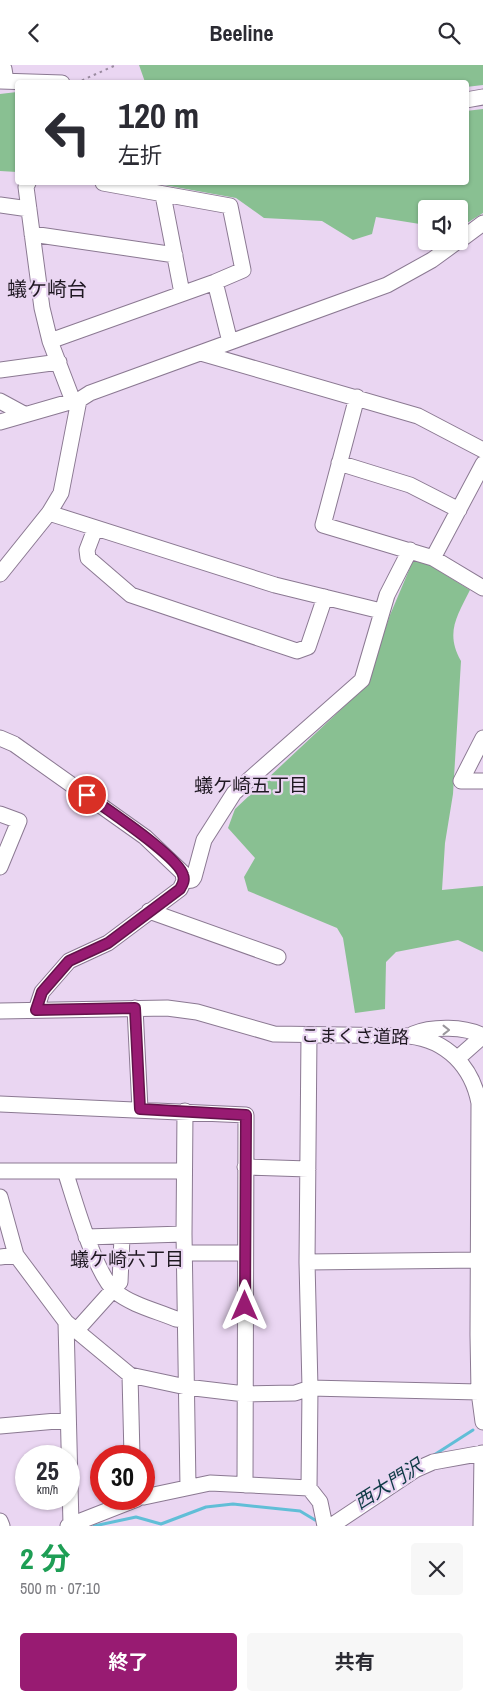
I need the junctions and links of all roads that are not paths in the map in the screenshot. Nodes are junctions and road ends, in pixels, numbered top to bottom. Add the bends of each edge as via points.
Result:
1 (2, 76) edge
2 (36, 80) edge
3 (483, 97) edge
4 (469, 99) edge
5 (27, 185) edge
6 (114, 185) edge
7 (163, 195) junction
8 (0, 205) edge
9 (28, 209) junction
10 (483, 223) edge
11 (32, 234) junction
12 (468, 236) edge
13 (447, 250) edge
14 (175, 255) junction
15 (215, 282) junction
16 (182, 293) junction
17 (235, 340) junction
18 (50, 341) junction
19 (201, 353) junction
20 (59, 363) junction
21 (247, 365) junction
22 (0, 370) edge
23 (357, 397) junction
24 (0, 401) edge
25 (75, 402) junction
26 (24, 414) junction
27 (0, 422) edge
28 (483, 450) edge
29 (339, 463) junction
30 (483, 464) edge
31 (460, 510) junction
32 (49, 513) junction
33 (94, 529) junction
34 (410, 550) junction
35 (433, 558) junction
36 (0, 574) edge
37 (483, 589) edge
38 (325, 597) junction
39 (381, 611) junction
40 (483, 738) edge
41 (0, 739) edge
42 (483, 781) edge
43 (0, 814) edge
44 (0, 867) edge
45 (184, 881) junction
46 (149, 911) junction
47 (278, 957) dead end
48 (135, 1008) junction
49 (36, 1010) junction
50 (0, 1011) edge
51 (309, 1035) junction
52 (409, 1036) junction
53 (483, 1036) edge
54 (458, 1058) junction
55 (0, 1104) edge
56 (140, 1109) junction
57 (185, 1111) junction
58 (245, 1167) junction
59 (481, 1167) edge
60 (308, 1169) junction
61 (0, 1171) edge
62 (65, 1171) junction
63 (184, 1171) junction
64 (0, 1197) edge
65 (184, 1234) junction
66 (86, 1237) junction
67 (122, 1237) junction
68 (481, 1244) edge
69 (185, 1253) junction
70 (245, 1253) junction
71 (16, 1255) junction
72 (0, 1257) edge
73 (479, 1260) junction
74 (307, 1262) junction
75 (114, 1290) junction
76 (185, 1320) junction
77 (71, 1327) junction
78 (480, 1335) edge
79 (130, 1375) junction
80 (186, 1387) junction
81 (310, 1388) junction
82 (479, 1392) junction
83 (245, 1394) junction
84 (68, 1420) junction
85 (483, 1422) edge
86 (0, 1426) edge
87 (132, 1445) edge
88 (482, 1453) edge
89 (245, 1485) junction
90 (188, 1487) junction
91 (309, 1487) junction
92 (155, 1495) edge
93 (109, 1510) edge
94 (0, 1521) edge
95 (70, 1525) edge
96 (2, 1526) edge
97 (326, 1526) edge
98 (331, 1526) edge
99 (481, 1526) edge

1 - 2 street
3 - 4 street
5 - 9 street
6 - 7 street
7 - 14 street
7 - 15 street via 230,206 243,270
8 - 9 street
9 - 11 street
10 - 12 street
11 - 14 street
11 - 18 street
13 - 17 street via 387,285
14 - 16 street
15 - 16 street
15 - 17 street
16 - 18 street
17 - 19 street
17 - 21 street
18 - 20 street
19 - 21 street
19 - 25 street via 90,393
20 - 22 street
20 - 25 street
21 - 23 street
23 - 28 street via 418,416
23 - 29 street
24 - 26 street
25 - 26 street
25 - 32 street via 60,493
26 - 27 street
29 - 31 street via 410,485
29 - 34 street via 323,525
30 - 31 street
31 - 35 street
32 - 33 street
32 - 36 street
33 - 38 street via 275,585
33 - 38 street via 87,550 88,558 131,595 297,651 308,647
34 - 35 street
34 - 39 street
35 - 37 street
38 - 39 street
39 - 45 street via 362,680 234,793 204,840 194,877
40 - 42 street via 461,781
41 - 45 street via 14,744 145,837 183,873
43 - 44 street via 19,821
45 - 46 street via 180,889
46 - 47 street
46 - 49 street via 108,943 69,961 42,992
48 - 49 street, こまくさ道路
48 - 51 street, こまくさ道路 via 197,1012 274,1034
48 - 56 street
49 - 50 street, こまくさ道路
51 - 52 street, こまくさ道路
51 - 60 street
52 -> 53 street via 421,1031 465,1030
52 - 54 street, こまくさ道路 via 429,1040
53 - 54 street
54 - 59 street, こまくさ道路 via 477,1093
55 - 56 street
56 - 57 street
57 - 58 street via 246,1115
57 - 63 street
58 - 60 street
58 - 70 street
59 - 68 street, こまくさ道路
60 - 74 street
61 - 62 street
62 - 63 street
62 - 66 street
63 - 65 street
64 - 71 street
65 - 67 street
65 - 69 street
66 - 67 street
66 - 75 street
67 - 75 street via 120,1282
68 - 73 street, こまくさ道路
69 - 70 street
69 - 76 street
70 - 83 street
71 - 72 street
71 - 77 street
73 - 74 street
73 - 78 street, こまくさ道路
74 - 81 street
75 - 76 street via 132,1301
75 - 77 street
76 - 80 street
77 - 79 street
77 - 84 street
78 - 82 street, こまくさ道路
79 - 80 street
79 - 87 street
80 - 83 street
80 - 90 street
81 - 82 street
81 - 83 street via 295,1393
81 - 91 street
82 - 85 street, こまくさ道路
83 - 89 street
84 - 86 street
84 - 95 street
88 - 98 street via 433,1462 414,1470
88 - 99 street
89 - 90 street via 210,1483
89 - 91 street
90 - 92 street
91 - 97 street via 320,1502
93 - 95 street
94 - 96 street

